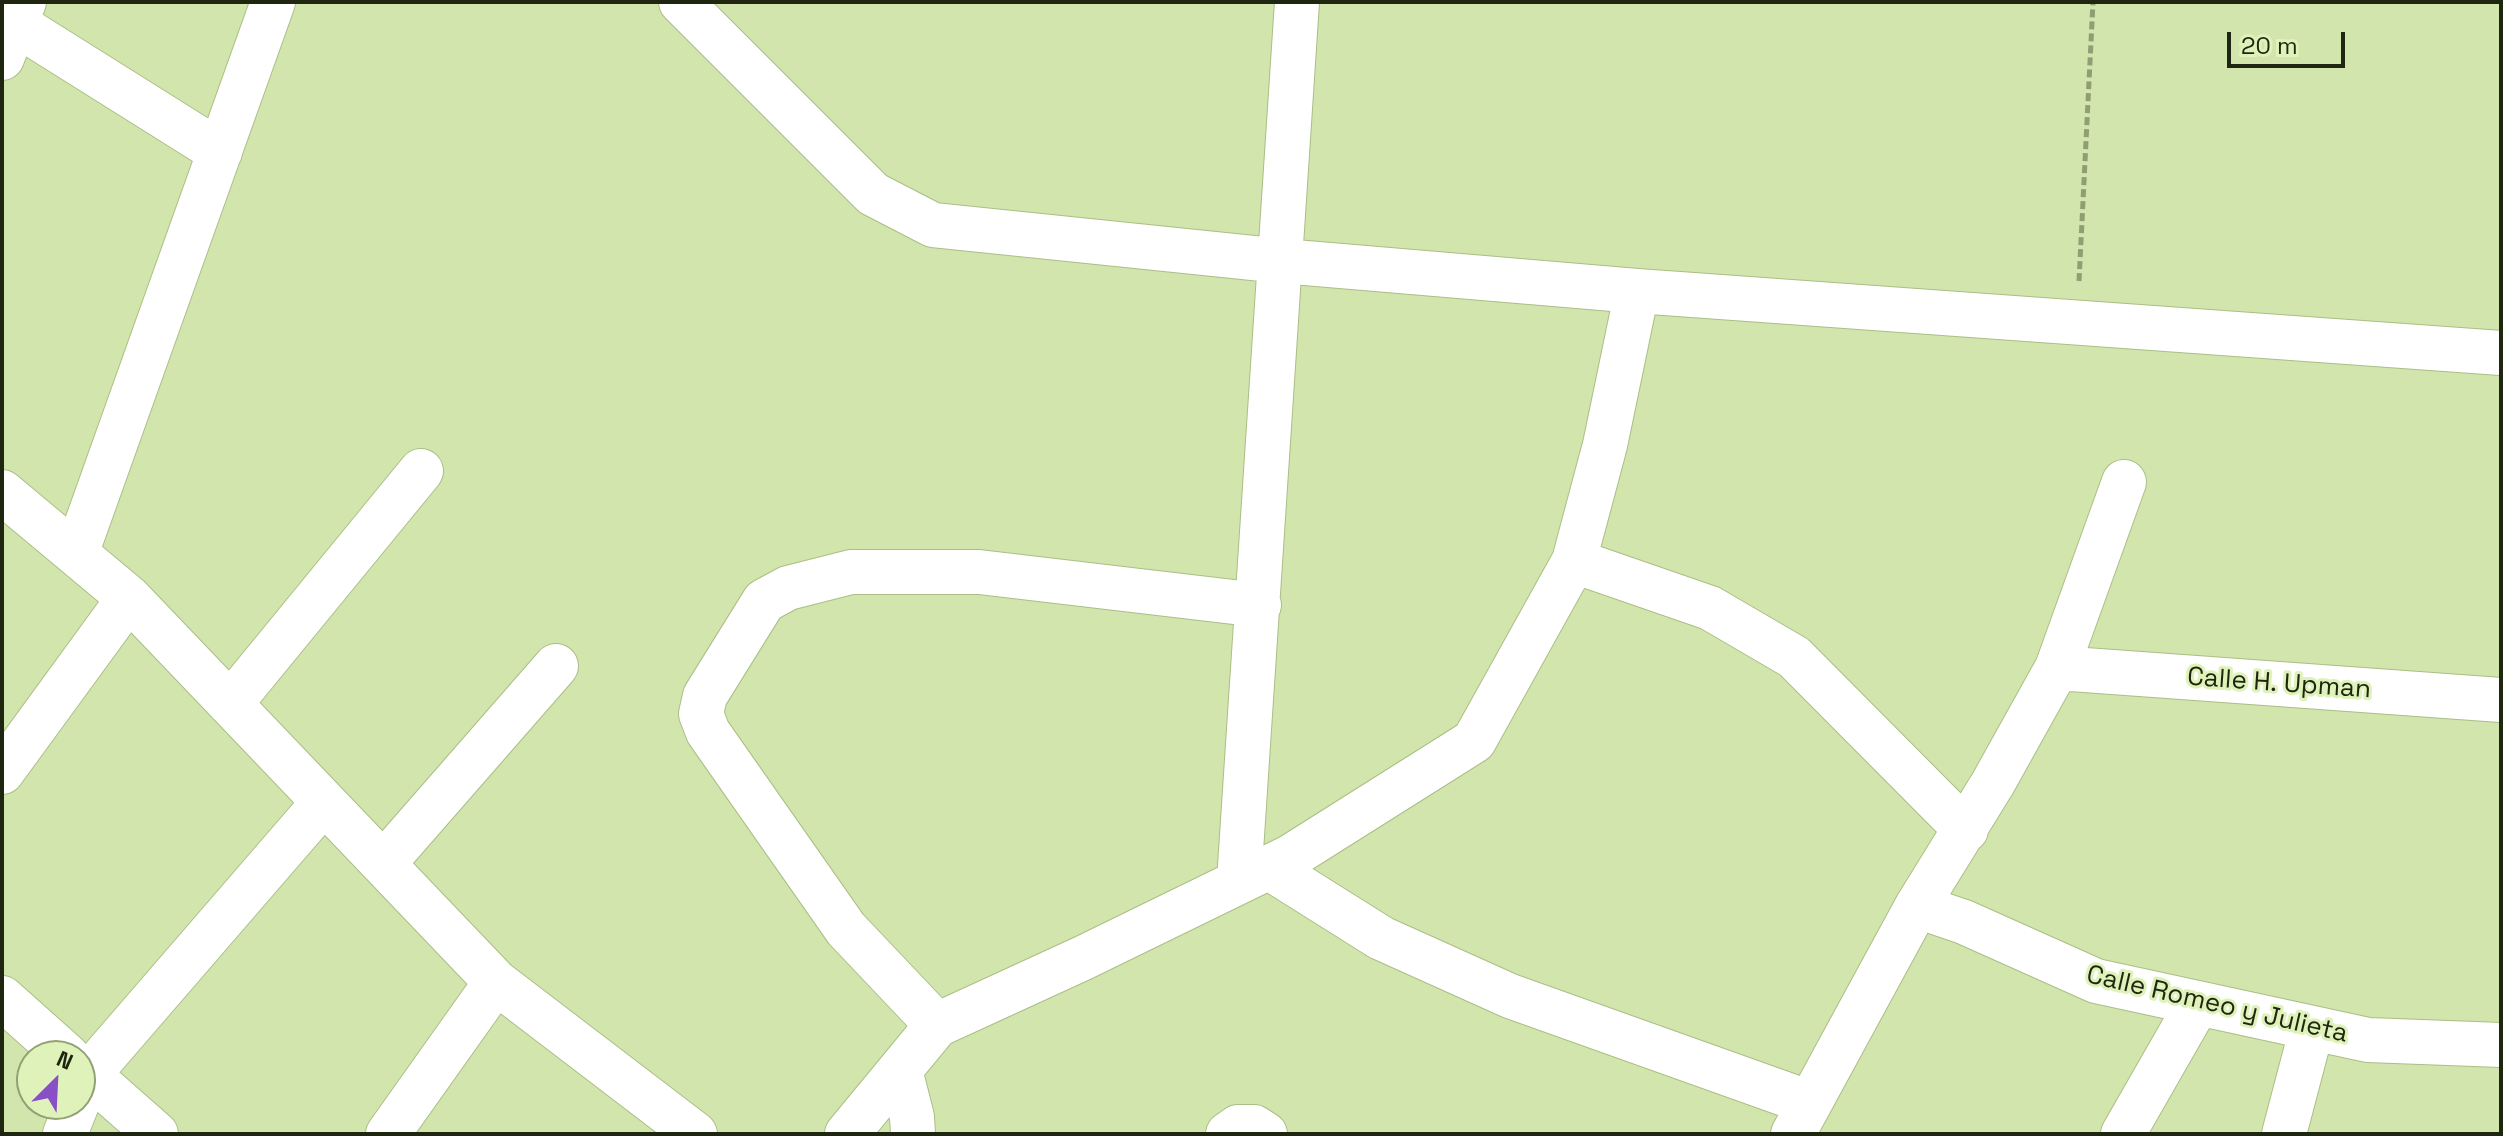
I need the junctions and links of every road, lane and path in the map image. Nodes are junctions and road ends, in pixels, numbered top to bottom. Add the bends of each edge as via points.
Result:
1 (273, 2) edge
2 (681, 2) edge
3 (1297, 2) edge
4 (2093, 2) edge
5 (11, 24) edge
6 (220, 152) junction
7 (1282, 261) junction
8 (1637, 291) junction
9 (2077, 323) junction
10 (2501, 353) edge
11 (421, 471) dead end
12 (2124, 482) dead end
13 (2, 492) edge
14 (76, 554) junction
15 (1574, 561) junction
16 (129, 598) junction
17 (1259, 605) junction
18 (556, 666) dead end
19 (2057, 668) junction
20 (2501, 700) edge
21 (230, 704) junction
22 (2, 772) edge
23 (324, 802) junction
24 (1966, 830) junction
25 (383, 864) junction
26 (1254, 874) junction
27 (1917, 906) junction
28 (496, 982) junction
29 (2, 998) edge
30 (2198, 1003) junction
31 (937, 1025) junction
32 (2312, 1028) junction
33 (41, 1040) edge
34 (2501, 1045) edge
35 (96, 1060) edge
36 (900, 1070) junction
37 (96, 1092) edge
38 (1802, 1119) edge
39 (917, 1128) edge
40 (689, 1133) edge
41 (156, 1134) edge
42 (388, 1134) edge
43 (847, 1134) edge
44 (1228, 1134) edge
45 (1265, 1134) edge
46 (2123, 1134) edge
47 (2284, 1134) edge

1 - 6 street
2 - 7 street via 873,194 933,225
3 - 7 street
4 - 9 path
5 - 6 street
6 - 14 street
7 - 8 street
7 - 17 street
8 - 9 street
8 - 15 street
9 - 10 street
11 - 21 street
12 - 19 street
13 - 14 street
14 - 16 street
15 - 24 street via 1710,608 1794,657
15 - 26 street via 1474,741 1290,857
16 - 21 street
16 - 22 street
17 - 26 street
17 - 31 street via 979,572 851,572 788,588 764,601 705,696 701,714 708,732 846,929
18 - 25 street
19 - 20 street, Calle H. Upman
19 - 24 street
21 - 23 street
23 - 25 street
23 - 35 street
24 - 27 street
25 - 28 street
26 - 31 street
26 - 38 street via 1510,996
27 - 30 street, Calle Romeo y Julieta via 2096,981
27 - 38 street
28 - 40 street
28 - 42 street
29 - 33 street
30 - 32 street, Calle Romeo y Julieta
30 - 46 street
31 - 36 street
32 - 34 street, Calle Romeo y Julieta via 2368,1040
32 - 47 street
36 - 39 street
36 - 43 street
37 - 41 street
44 - 45 street via 1238,1127 1254,1127

